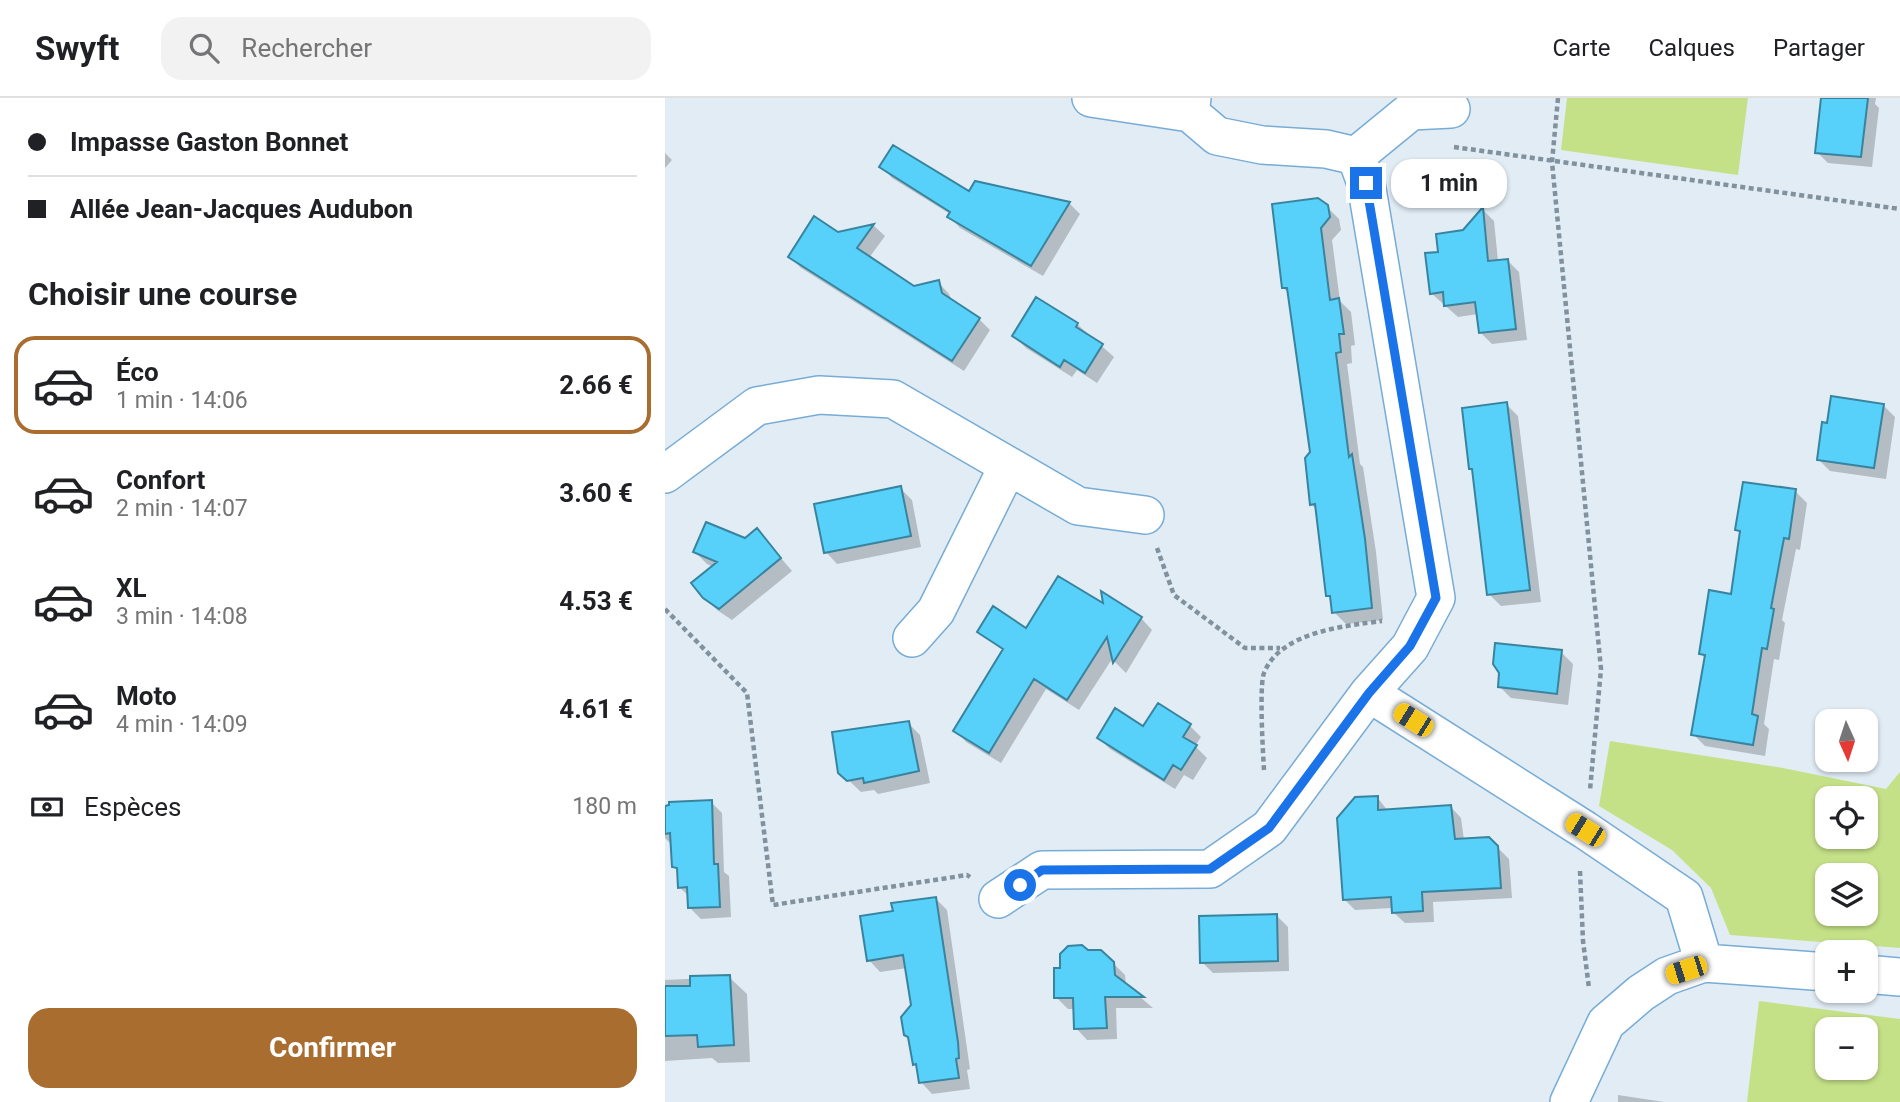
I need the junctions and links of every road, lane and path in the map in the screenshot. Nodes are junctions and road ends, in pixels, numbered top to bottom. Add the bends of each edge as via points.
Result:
1 (1091, 98) edge
2 (1558, 98) edge
3 (1191, 105) edge
4 (1451, 109) dead end
5 (1447, 146) dead end
6 (1356, 156) junction
7 (1552, 162) junction
8 (1900, 209) edge
9 (1008, 466) junction
10 (665, 474) edge
11 (1145, 515) joint
12 (665, 609) edge
13 (1420, 630) junction
14 (912, 638) dead end
15 (1280, 648) junction
16 (1369, 693) junction
17 (1264, 772) dead end
18 (1585, 830) junction
19 (997, 900) joint
20 (1704, 964) junction
21 (1815, 971) edge
22 (1878, 975) edge
23 (1900, 977) edge
24 (1606, 1023) junction
25 (1569, 1102) edge

1 - 3 street
2 - 7 path
3 - 6 street via 1217,136
4 - 6 street via 1411,111
5 - 7 path
6 - 13 street via 1366,183 1384,282 1436,598
7 - 8 path
7 - 18 path via 1601,669
9 - 10 street via 894,399 819,395 757,406
9 - 11 street via 1078,506
9 - 14 street via 936,611
11 - 15 path via 1174,595 1245,649
12 - 19 path via 747,694 773,905 967,875
13 - 15 path via 1381,621 1319,632
13 - 16 street
15 - 17 path via 1263,674
16 - 18 street
16 - 19 street via 1269,828 1210,869 1042,870
18 - 20 street via 1684,897
18 - 24 path via 1580,876 1583,941 1590,991
20 - 21 street
20 - 24 street via 1667,976
22 - 23 street
24 - 25 street

